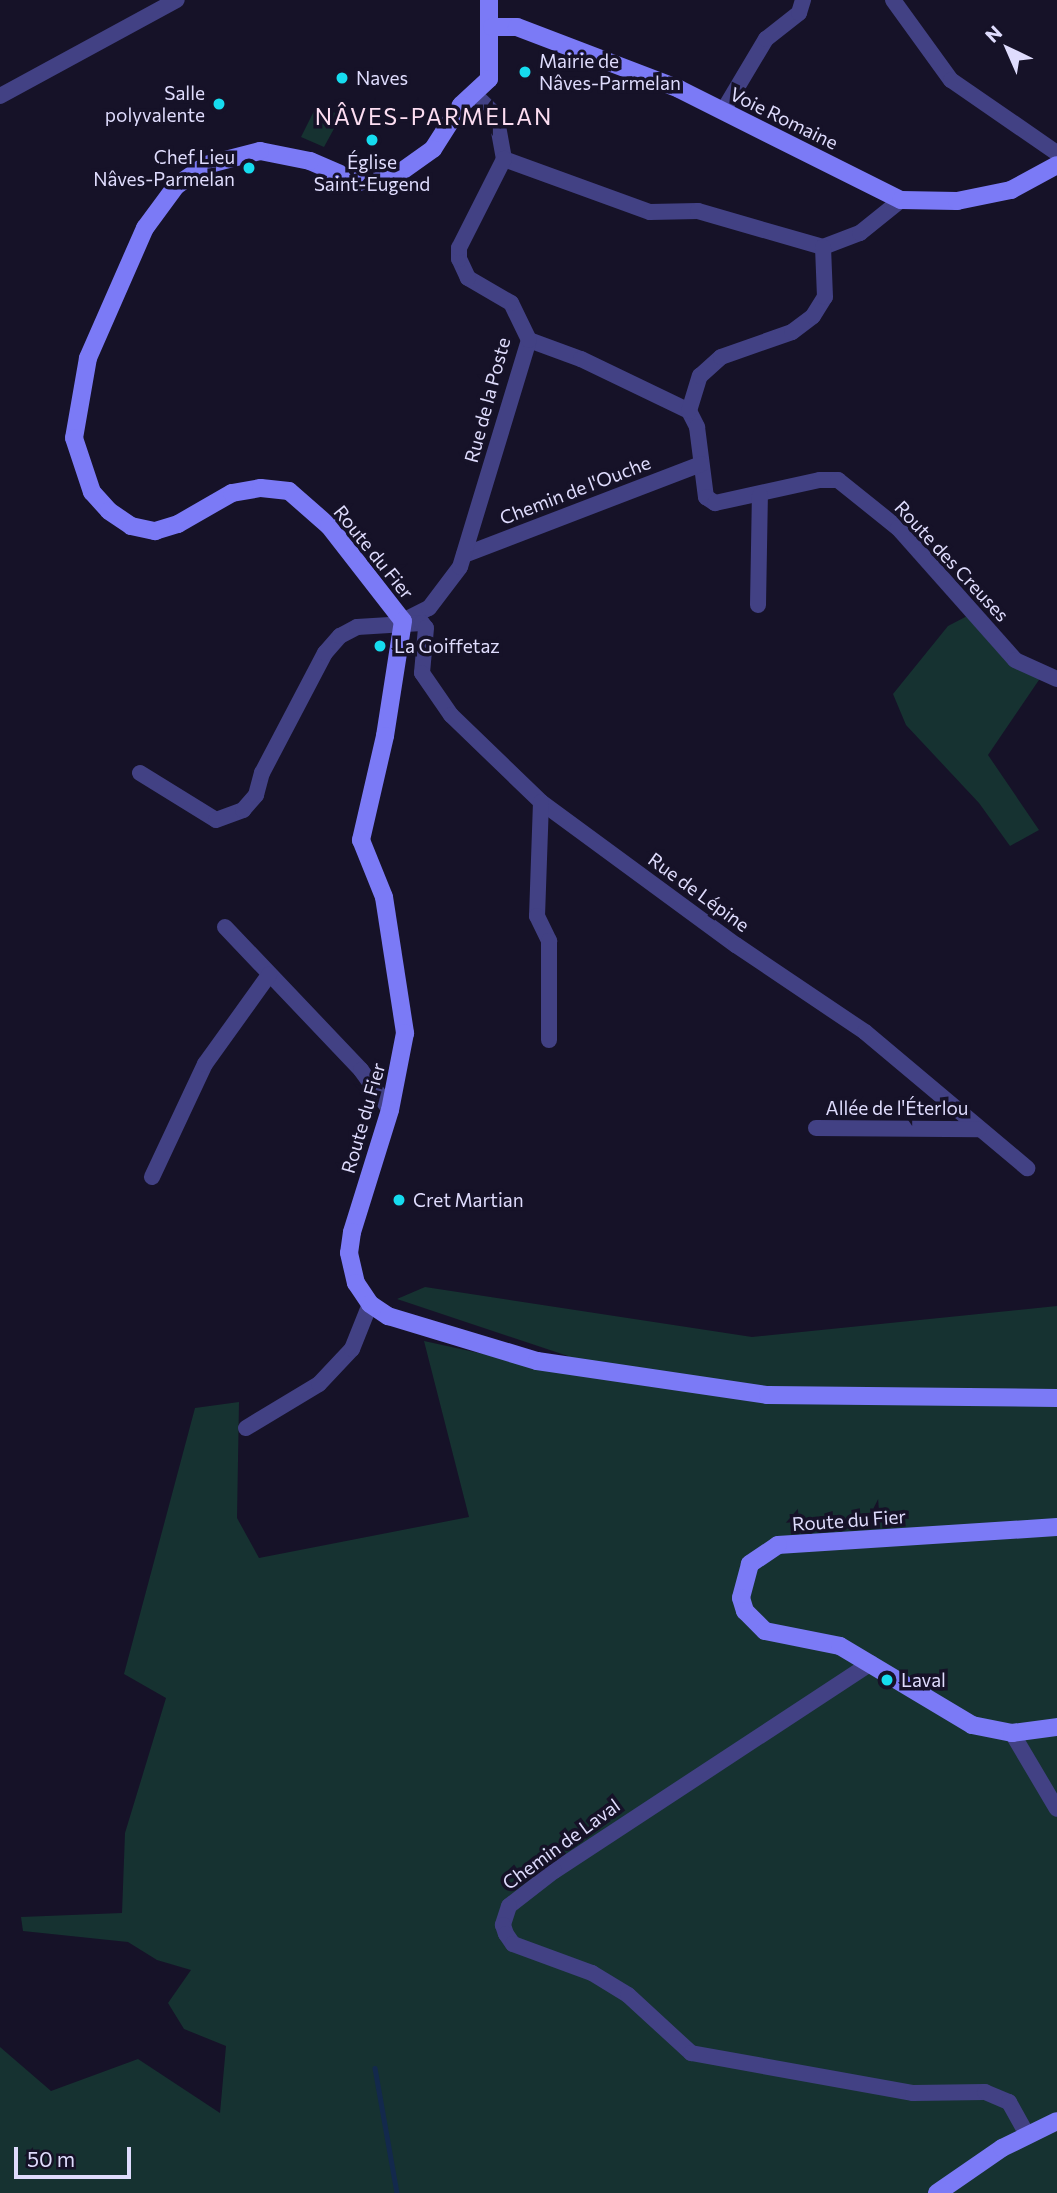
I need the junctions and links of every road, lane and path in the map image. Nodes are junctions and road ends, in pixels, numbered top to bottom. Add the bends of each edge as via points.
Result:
1 (177, 0) edge
2 (489, 0) edge
3 (803, 0) edge
4 (893, 0) edge
5 (492, 27) junction
6 (474, 94) junction
7 (0, 96) edge
8 (723, 111) junction
9 (1057, 153) edge
10 (504, 159) junction
11 (1057, 165) edge
12 (901, 200) junction
13 (823, 247) junction
14 (529, 340) junction
15 (689, 411) junction
16 (701, 464) junction
17 (760, 495) junction
18 (464, 555) junction
19 (758, 605) dead end
20 (403, 621) junction
21 (1057, 679) edge
22 (140, 773) dead end
23 (541, 802) junction
24 (225, 928) dead end
25 (269, 975) junction
26 (550, 1040) dead end
27 (390, 1110) junction
28 (816, 1128) dead end
29 (979, 1129) junction
30 (1027, 1168) dead end
31 (152, 1177) dead end
32 (370, 1304) junction
33 (1057, 1398) edge
34 (246, 1428) dead end
35 (1057, 1527) edge
36 (871, 1662) junction
37 (1057, 1727) edge
38 (1012, 1733) junction
39 (1057, 1809) edge
40 (1057, 2121) edge
41 (1027, 2134) junction
42 (937, 2193) edge

1 - 7 street
2 - 5 main road, Route du Fier
3 - 8 street via 799,13 766,39
4 - 9 street via 951,79
5 - 6 main road, Route du Fier via 492,68
5 - 8 main road, Voie Romaine via 517,27 679,89
6 - 10 street via 495,115
6 - 20 main road, Route du Fier via 461,105 433,149 395,176 359,182 310,161 260,151 223,158 186,177 154,211 145,228 88,358 79,399 74,438 80,464 92,492 109,511 131,526 155,531 178,524 232,493 261,488 289,491 329,526
8 - 12 main road, Voie Romaine
10 - 13 street via 650,212 698,211
10 - 14 street, Rue de la Poste via 459,248 459,259 468,278 511,303
11 - 12 main road, Voie Romaine via 1011,190 957,201
12 - 13 street via 860,233
13 - 15 street via 825,297 813,316 792,332 721,356 700,376
14 - 15 street via 581,359
14 - 18 street, Rue de la Poste
15 - 16 street, Route des Creuses via 696,420
16 - 17 street, Route des Creuses via 706,497 715,503
16 - 18 street, Chemin de l'Ouche
17 - 19 street
17 - 21 street, Route des Creuses via 838,480 898,528 1015,660
18 - 20 street, Rue de la Poste via 429,608
20 - 22 street via 357,627 325,653 262,773 256,795 243,810 216,820
20 - 23 street, Rue de Lépine via 416,620 426,628 422,673 451,715
20 - 27 main road, Route du Fier via 385,736 361,840 384,897 405,1033
23 - 26 street via 537,916 549,941
23 - 29 street, Rue de Lépine via 736,945 865,1031
24 - 25 street
25 - 27 street via 361,1070
25 - 31 street via 205,1064
27 - 32 main road, Route du Fier via 349,1253 356,1283
28 - 29 street, Allée de l'Éterlou
29 - 30 street, Rue de Lépine
32 - 33 main road via 388,1316 537,1361 768,1395
32 - 34 street via 352,1349 319,1384
35 - 36 main road, Route du Fier via 778,1545 750,1564 741,1598 754,1622 783,1636 841,1646
36 - 38 main road, Route du Fier via 953,1716
36 - 41 street, Chemin de Laval via 515,1899 503,1925 513,1944 592,1973 628,1995 691,2053 913,2093 985,2092 1009,2102
37 - 38 main road, Route du Fier
38 - 39 street
40 - 41 main road
41 - 42 main road

